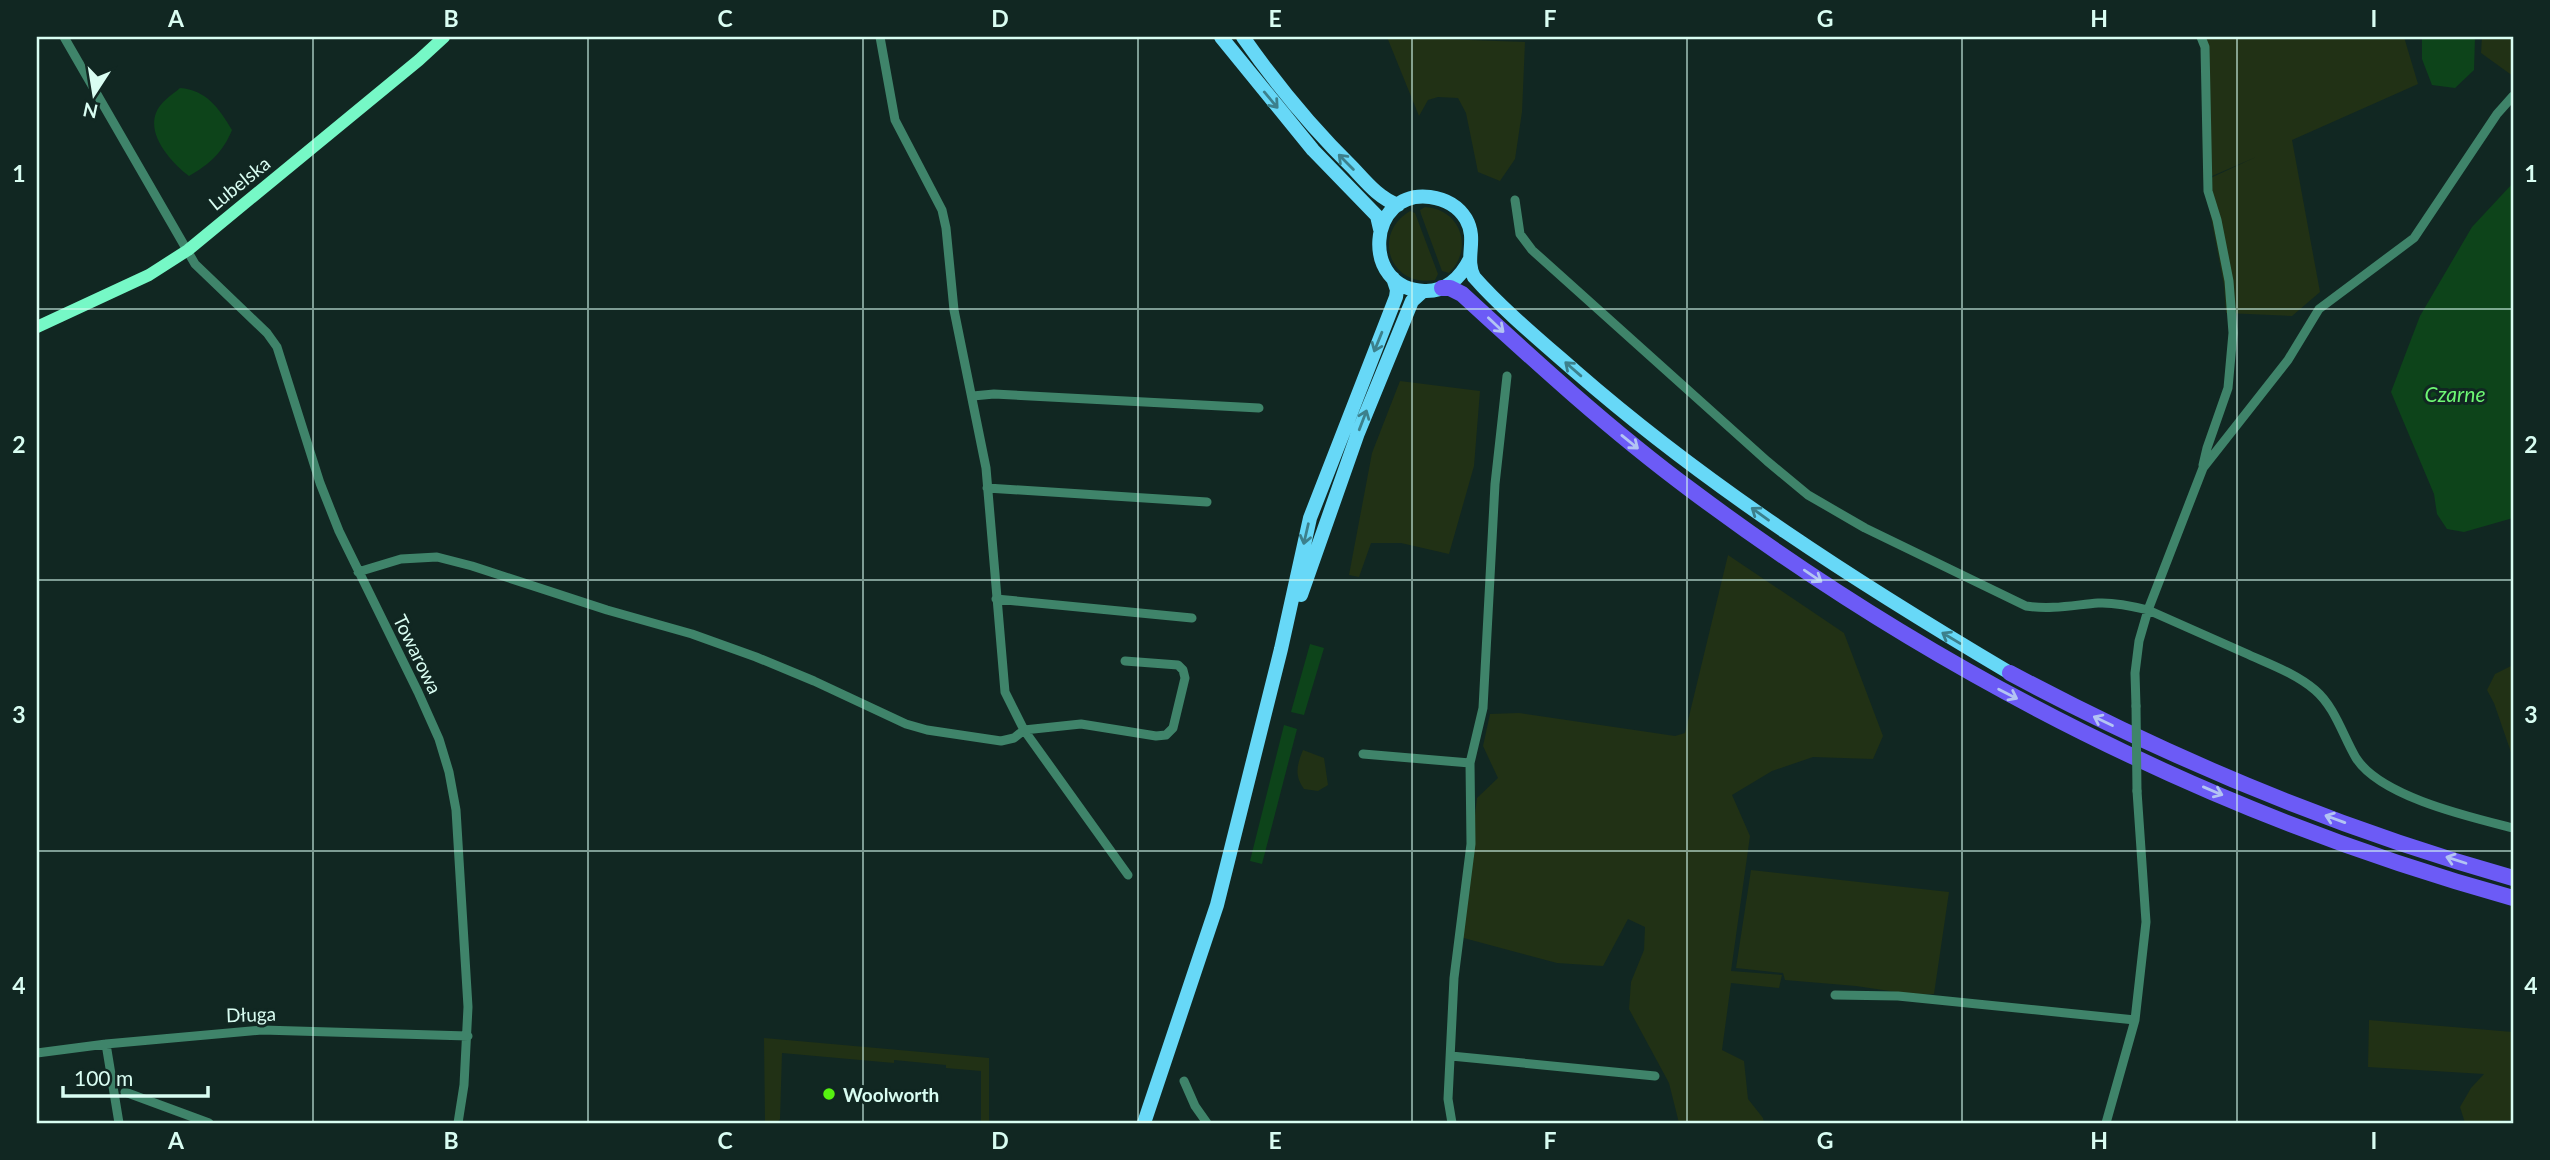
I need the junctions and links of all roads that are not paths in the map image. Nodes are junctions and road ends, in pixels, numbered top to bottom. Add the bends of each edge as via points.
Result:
1 (64, 37) edge
2 (444, 37) edge
3 (880, 37) edge
4 (1221, 37) edge
5 (1242, 37) edge
6 (2201, 37) edge
7 (2513, 96) edge
8 (1515, 200) dead end
9 (1398, 205) junction
10 (1380, 229) junction
11 (188, 250) junction
12 (1470, 259) junction
13 (1393, 278) junction
14 (1442, 288) junction
15 (1423, 291) junction
16 (37, 327) edge
17 (1507, 376) dead end
18 (973, 396) junction
19 (1259, 408) dead end
20 (2203, 468) junction
21 (987, 488) junction
22 (1207, 502) dead end
23 (358, 572) junction
24 (996, 599) junction
25 (2148, 610) junction
26 (1192, 618) dead end
27 (1281, 649) junction
28 (1125, 661) dead end
29 (2010, 673) joint
30 (1024, 730) junction
31 (1363, 754) dead end
32 (1470, 763) junction
33 (2513, 828) edge
34 (1128, 875) dead end
35 (2513, 878) edge
36 (2513, 898) edge
37 (1835, 995) dead end
38 (2135, 1020) junction
39 (468, 1036) junction
40 (106, 1044) junction
41 (37, 1053) edge
42 (1451, 1056) junction
43 (1655, 1076) dead end
44 (1184, 1081) dead end
45 (125, 1092) dead end
46 (119, 1123) edge
47 (209, 1123) edge
48 (458, 1123) edge
49 (1144, 1123) edge
50 (1207, 1123) edge
51 (1452, 1123) edge
52 (2106, 1123) edge

1 - 11 street, Towarowa
2 - 11 street, Lubelska
3 - 18 street via 895,120 942,210 954,310
4 -> 10 main road via 1313,150 1377,216
9 -> 5 main road via 1378,194 1325,141
6 - 20 street via 2205,47 2208,191 2229,281 2233,333 2228,388
7 - 20 street via 2414,238 2319,309 2288,360
8 - 25 street via 1520,234 1532,250 1767,461 1818,501 2026,606 2117,603
9 - 10 main road
9 - 12 main road via 1426,196 1450,203 1460,211 1472,234
10 - 13 main road via 1380,255
11 - 16 street, Lubelska via 149,275
11 - 23 street, Towarowa via 195,264 276,347 320,483
12 - 14 main road via 1456,280
29 -> 12 main road via 1852,577 1703,473 1546,345 1478,282
13 - 15 main road
13 -> 27 main road via 1396,298 1310,518
14 - 15 main road
14 -> 36 highway via 1462,294 1577,398 1688,489 1828,586 1953,663 2095,739 2248,806 2391,861
27 -> 15 main road via 1372,396 1412,301
17 - 32 street via 1495,484 1483,708
18 - 19 street
18 - 21 street
20 - 25 street
21 - 22 street
21 - 24 street
23 - 30 street via 401,559 437,557 765,660 905,724 1001,741
23 - 39 street, Towarowa via 418,692 449,772 456,810
24 - 26 street
24 - 30 street via 1005,692
25 - 33 street via 2294,675 2318,691 2357,759 2389,788
25 - 38 street, bridge via 2135,673 2146,922
27 - 49 main road via 1217,905
28 - 30 street via 1178,665 1183,670 1173,728 1166,735 1082,724
35 -> 29 highway via 2303,807 2113,726
30 - 34 street
31 - 32 street
32 - 42 street via 1471,844 1454,978
37 - 38 street via 1898,996
38 - 52 street
39 - 40 street, Długa via 262,1030
39 - 48 street, Towarowa
40 - 41 street, Długa
40 - 46 street
42 - 43 street
42 - 51 street via 1448,1099
44 - 50 street
45 - 47 street

